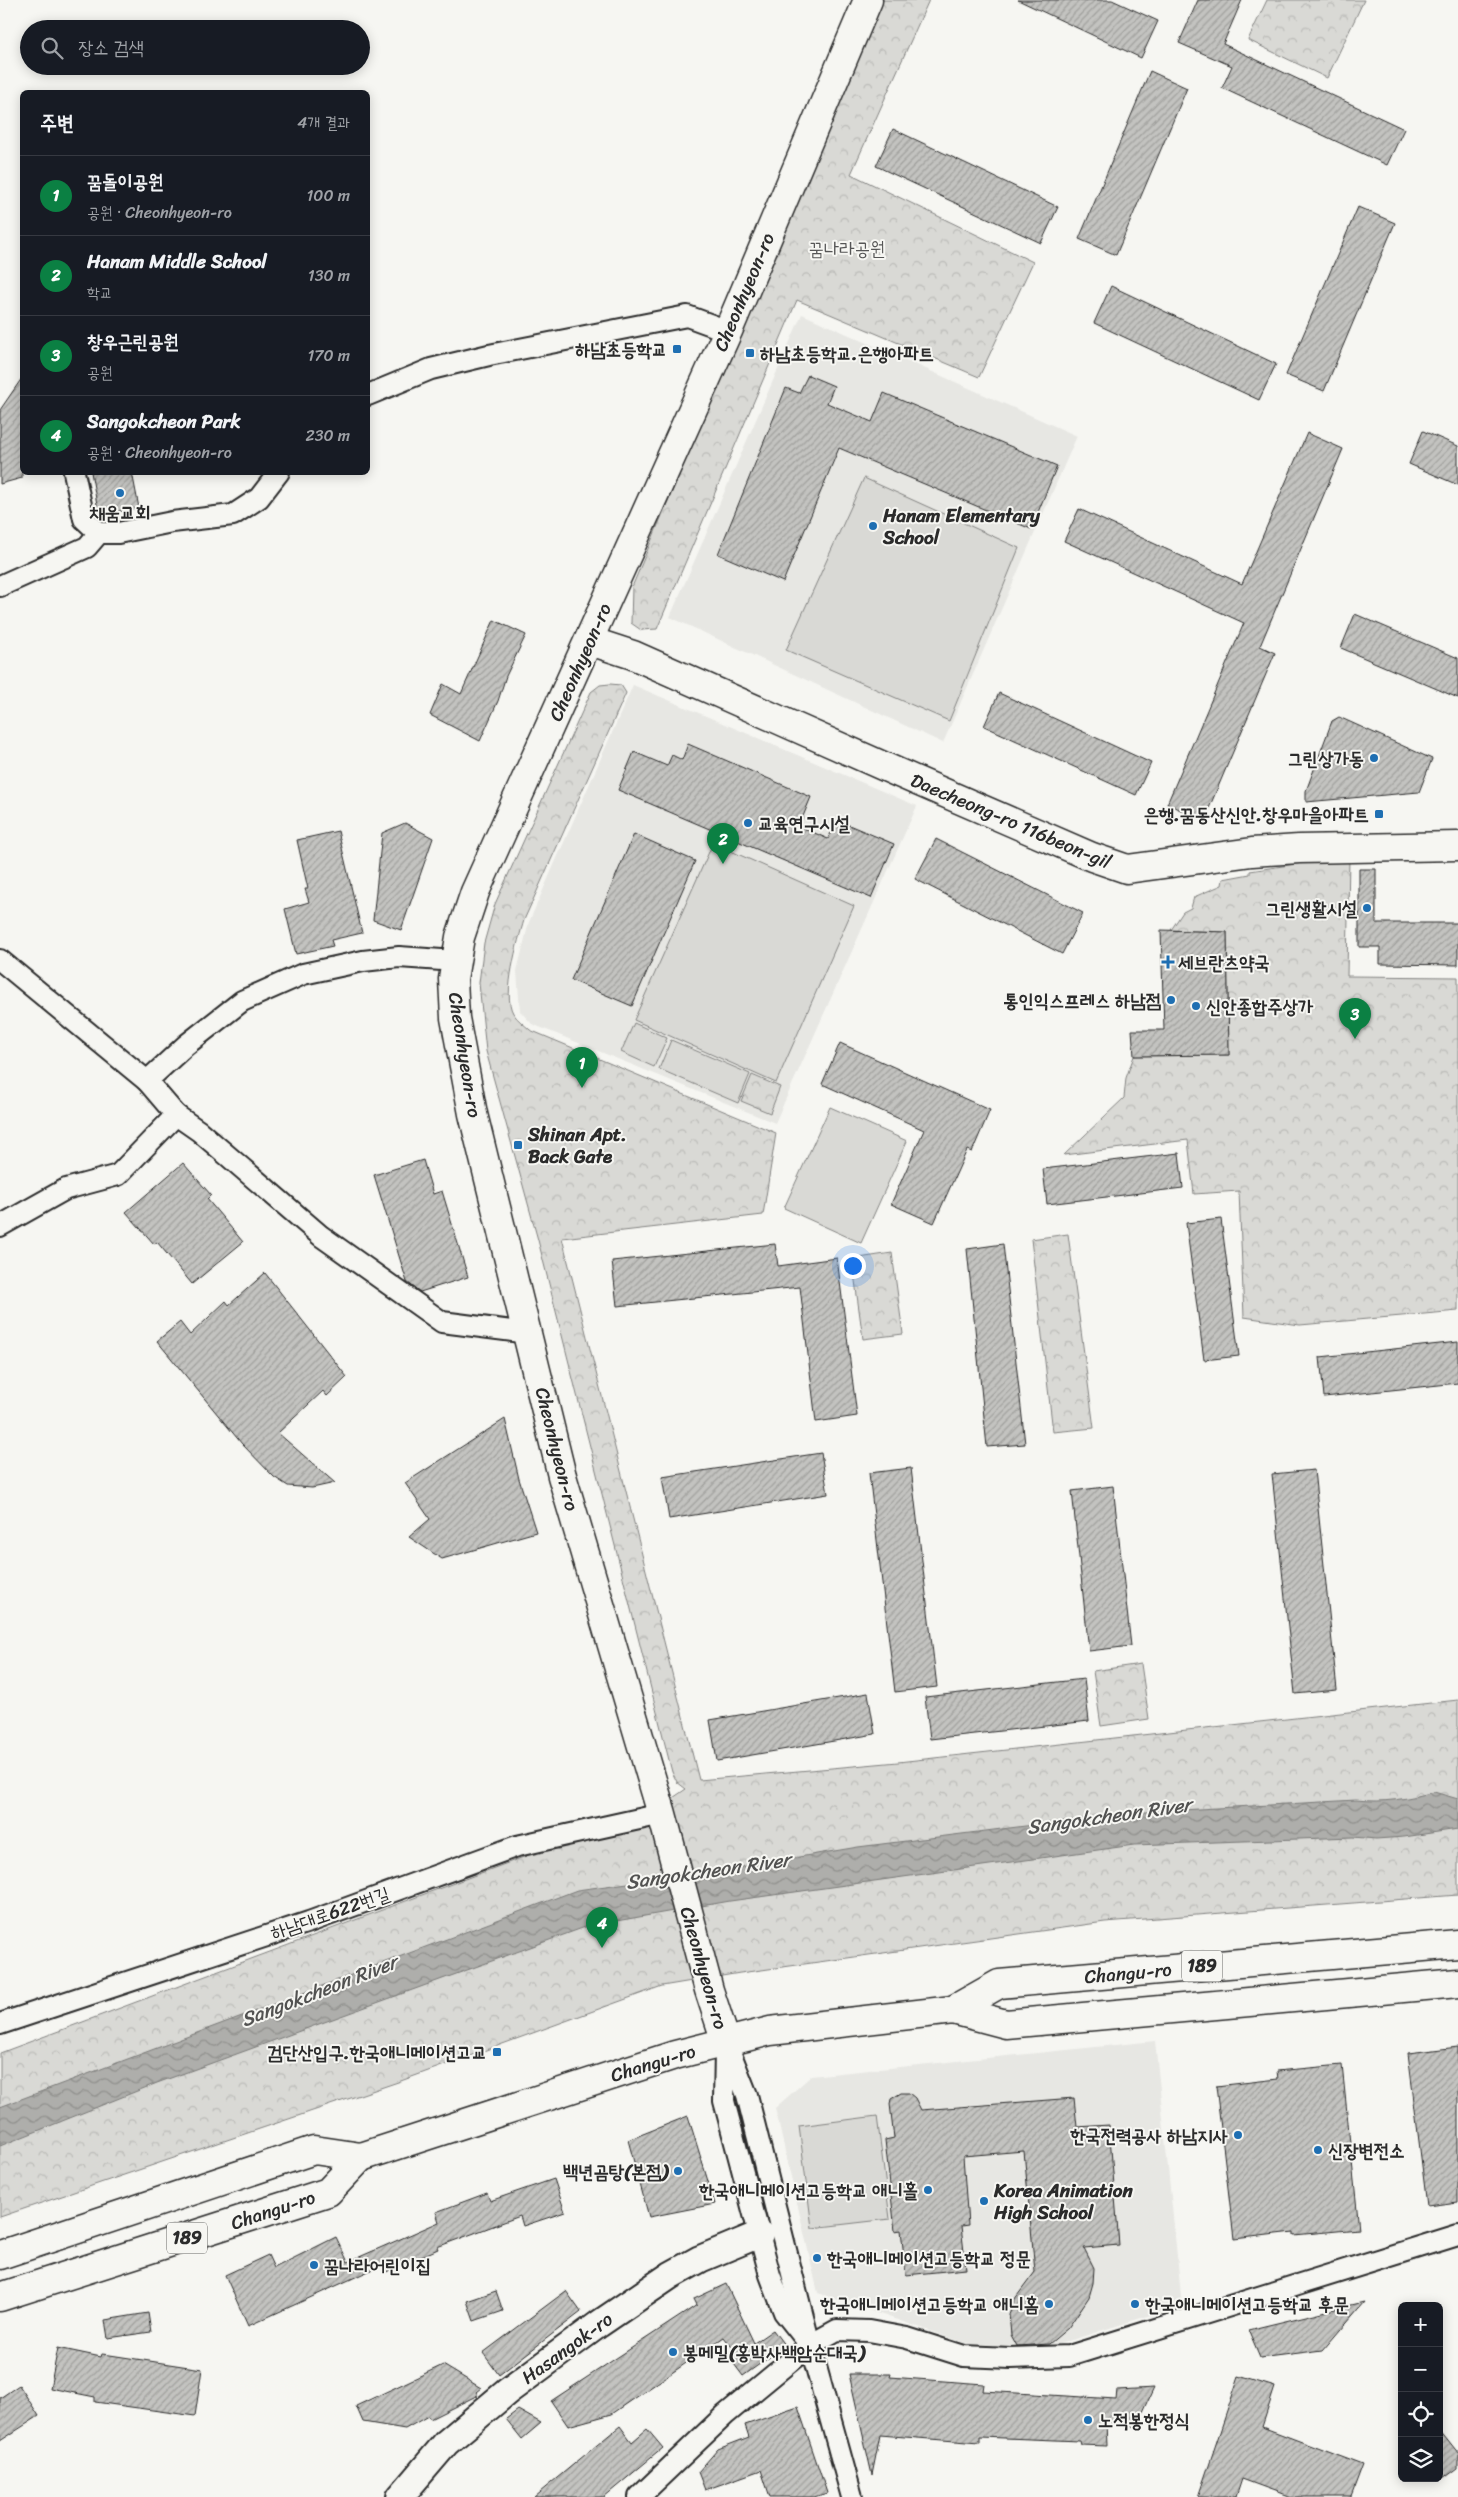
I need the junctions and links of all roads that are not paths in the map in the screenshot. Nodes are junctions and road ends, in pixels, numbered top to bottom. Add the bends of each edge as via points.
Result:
1 (868, 0) edge
2 (728, 331) junction
3 (370, 394) edge
4 (75, 475) edge
5 (277, 475) edge
6 (99, 533) junction
7 (0, 586) edge
8 (590, 640) junction
9 (1458, 846) edge
10 (0, 960) edge
11 (456, 960) junction
12 (147, 1081) junction
13 (176, 1116) junction
14 (0, 1226) edge
15 (528, 1333) junction
16 (662, 1814) junction
17 (1458, 1944) edge
18 (1458, 1983) edge
19 (953, 2010) junction
20 (0, 2024) edge
21 (726, 2042) junction
22 (362, 2157) junction
23 (760, 2234) junction
24 (1458, 2235) edge
25 (0, 2255) edge
26 (0, 2297) edge
27 (810, 2344) junction
28 (400, 2497) edge
29 (639, 2497) edge
30 (852, 2497) edge

1 - 2 main road, Cheonhyeon-ro
2 - 3 street via 687,316 472,359 431,370
2 - 8 main road, Cheonhyeon-ro
4 - 6 street via 84,519
5 - 6 street via 259,498 233,515 172,522 118,533
6 - 7 street via 87,547
8 - 9 main road, Daecheong-ro 116beon-gil via 633,655 1092,857 1127,869 1252,852
8 - 11 main road, Cheonhyeon-ro via 475,892
10 - 12 street
11 - 12 street via 399,957 303,974 242,1001
11 - 15 main road, Cheonhyeon-ro via 452,979 461,1054
12 - 13 street
13 - 14 street via 118,1175 66,1189
13 - 15 street via 321,1236 442,1322
15 - 16 main road, Cheonhyeon-ro via 562,1476
16 - 20 street, 하남대로622번길 via 517,1846 309,1922
16 - 21 main road, Cheonhyeon-ro
17 - 19 main road, Changu-ro / 189 via 999,1984
18 - 19 main road, Changu-ro / 189 via 1006,2024
19 - 21 main road, Changu-ro / 189 via 770,2031
21 - 22 main road, Changu-ro / 189 via 675,2055
21 - 23 street via 724,2100
21 - 27 street via 747,2095
22 - 25 main road, Changu-ro / 189 via 314,2150
22 - 26 main road, Changu-ro / 189 via 328,2192
23 - 27 street via 784,2312
23 - 28 street, Hasangok-ro via 678,2271 599,2324 508,2391 446,2443
24 - 27 street via 1069,2356 964,2356 907,2338 861,2331 837,2330
27 - 29 street via 725,2416
27 - 30 street

